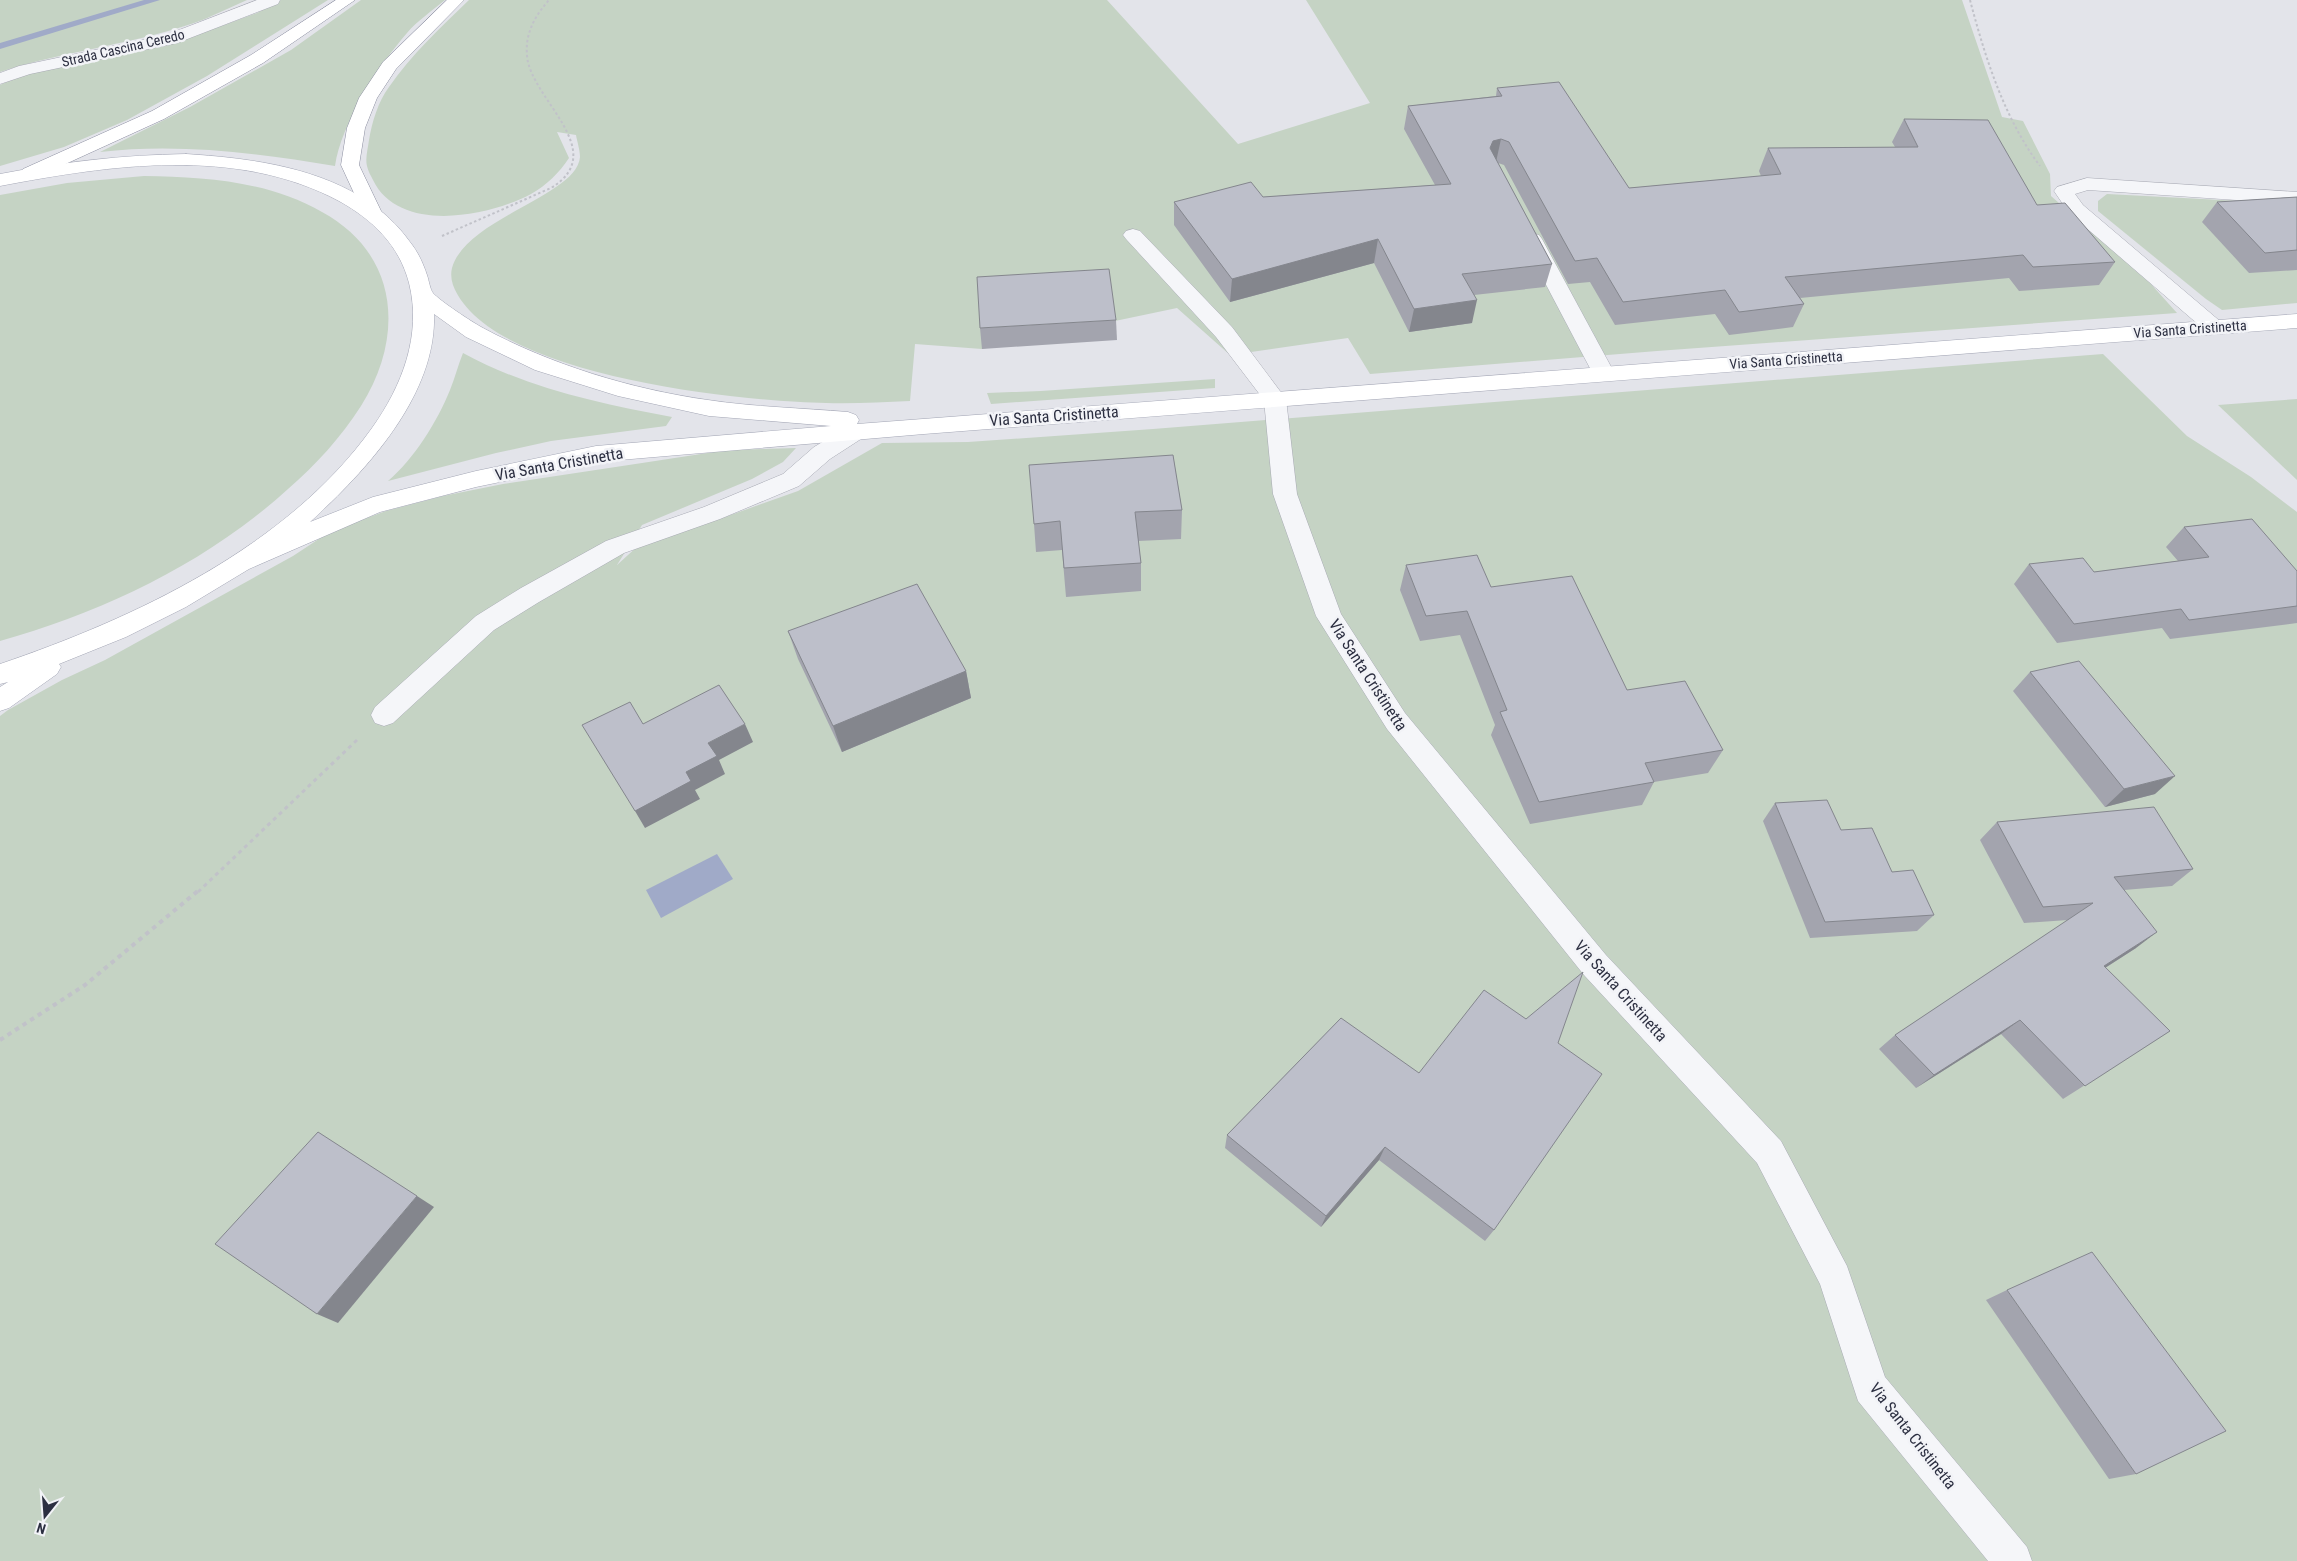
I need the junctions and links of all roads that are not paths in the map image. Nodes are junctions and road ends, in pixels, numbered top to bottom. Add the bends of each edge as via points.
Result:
1 (272, 0) edge
2 (348, 0) edge
3 (456, 0) edge
4 (0, 78) edge
5 (30, 173) junction
6 (0, 180) edge
7 (2297, 198) edge
8 (372, 214) junction
9 (1522, 221) edge
10 (1134, 235) dead end
11 (423, 296) junction
12 (2297, 321) edge
13 (2214, 327) junction
14 (1604, 374) junction
15 (1274, 399) junction
16 (924, 426) junction
17 (856, 432) junction
18 (239, 563) junction
19 (78, 647) junction
20 (0, 674) edge
21 (0, 700) edge
22 (384, 715) road end
23 (2014, 1561) edge

1 - 4 street, Strada Cascina Ceredo via 172,39
2 - 5 main road via 257,59 158,114
3 - 8 main road via 389,66 368,98 356,128 350,164
5 - 6 main road
5 - 8 main road via 145,160 232,163 266,168 323,185
7 - 13 street via 2087,184 2064,191 2076,209
8 - 11 main road via 408,252
9 - 14 street
10 - 15 street via 1224,332
11 - 16 main road, Via Santa Cristinetta via 474,332 543,365 626,391 710,408
11 - 18 main road via 421,348 412,378 396,410 374,442 317,504
12 - 13 main road, Via Santa Cristinetta
13 - 14 main road, Via Santa Cristinetta
14 - 15 main road, Via Santa Cristinetta
15 - 16 main road, Via Santa Cristinetta
15 - 23 street, Via Santa Cristinetta via 1285,494 1334,624 1396,721 1595,965 1769,1152 1835,1278 1871,1388
16 - 17 main road, Via Santa Cristinetta
17 - 18 main road, Via Santa Cristinetta via 596,454 476,479 373,505
17 - 22 street via 822,453 791,480 712,513 615,547 530,595 486,623
18 - 19 main road via 190,594
19 - 20 main road
19 - 21 main road

